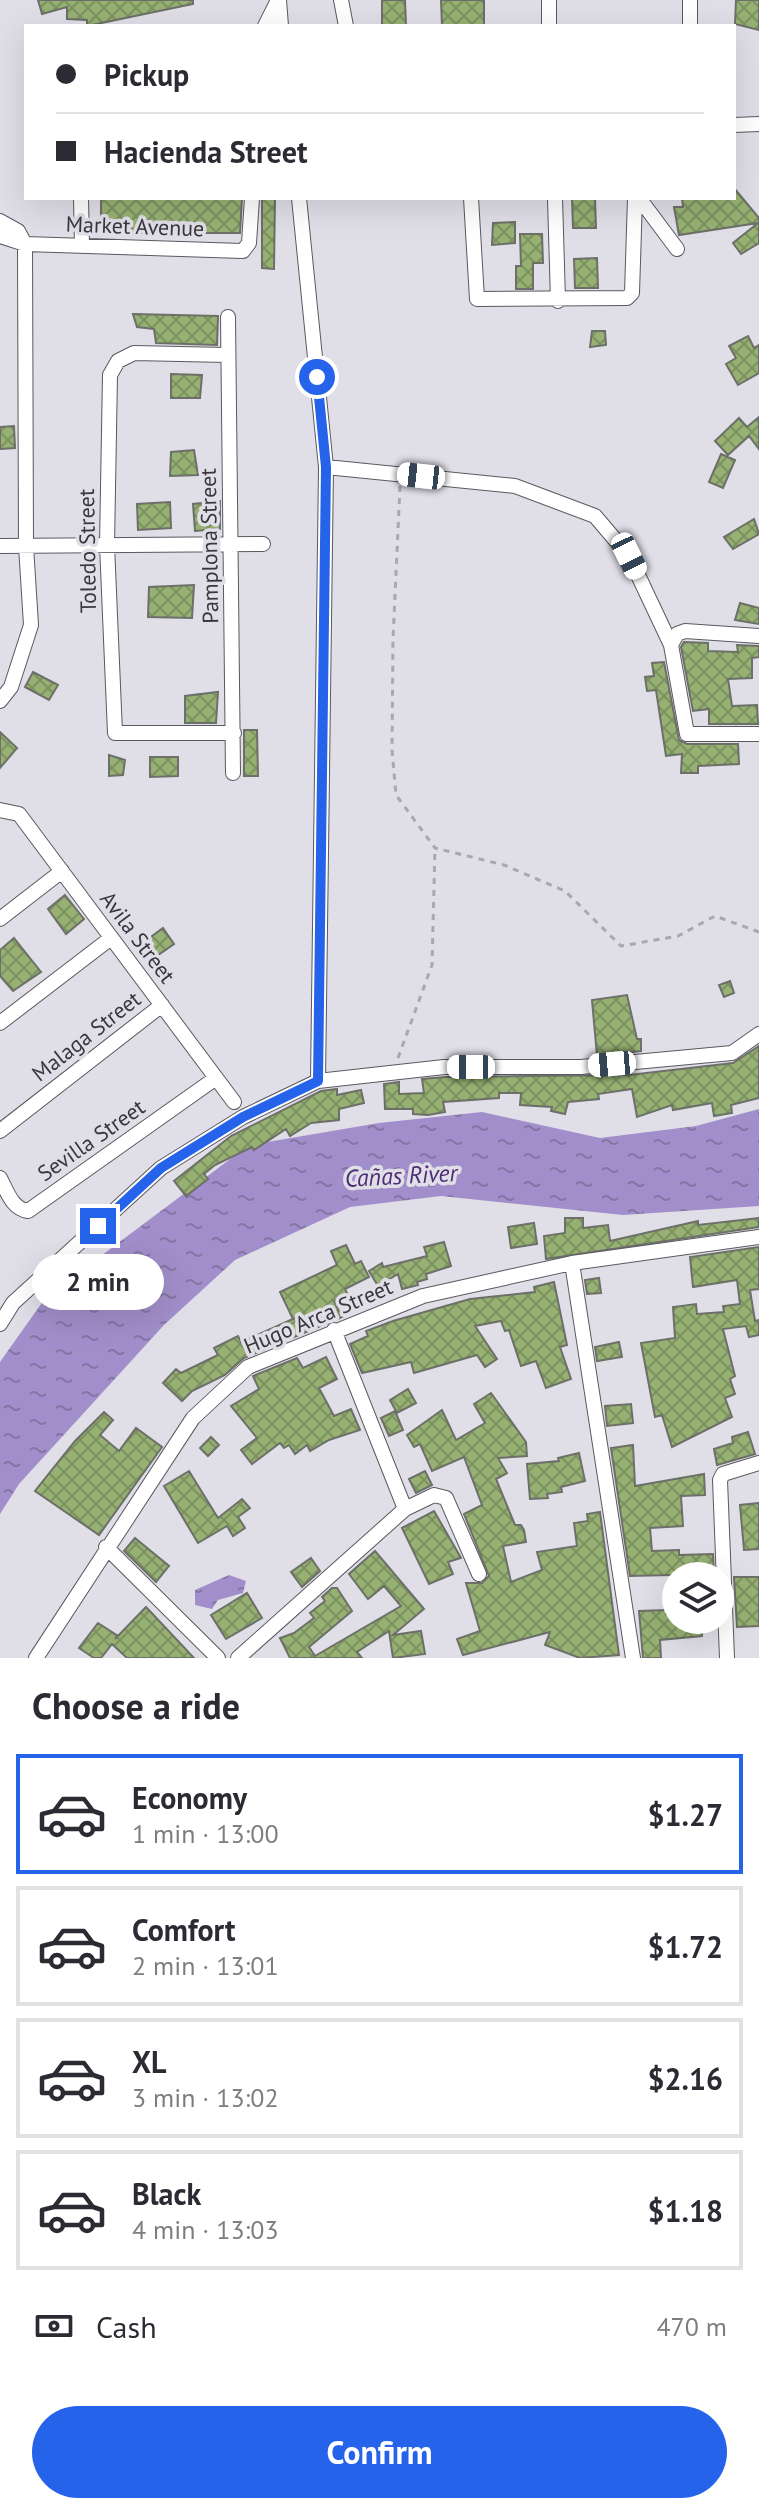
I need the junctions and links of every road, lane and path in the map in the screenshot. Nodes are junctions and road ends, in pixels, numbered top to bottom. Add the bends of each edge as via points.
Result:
1 (278, 0) edge
2 (341, 0) edge
3 (549, 0) edge
4 (690, 0) edge
5 (266, 24) edge
6 (281, 24) edge
7 (346, 24) edge
8 (549, 24) edge
9 (690, 24) edge
10 (759, 124) edge
11 (736, 125) edge
12 (81, 200) edge
13 (252, 200) edge
14 (299, 200) edge
15 (471, 200) edge
16 (555, 200) edge
17 (637, 200) edge
18 (639, 200) edge
19 (0, 221) edge
20 (0, 236) edge
21 (25, 244) junction
22 (82, 246) junction
23 (677, 249) dead end
24 (558, 301) junction
25 (228, 317) dead end
26 (227, 355) junction
27 (326, 467) junction
28 (400, 486) dead end
29 (232, 542) junction
30 (263, 544) dead end
31 (107, 545) junction
32 (0, 546) edge
33 (26, 546) junction
34 (759, 636) edge
35 (671, 645) junction
36 (0, 701) edge
37 (234, 733) junction
38 (759, 734) edge
39 (233, 773) dead end
40 (0, 810) edge
41 (435, 848) junction
42 (62, 871) junction
43 (0, 919) edge
44 (759, 932) edge
45 (111, 938) junction
46 (162, 1005) junction
47 (0, 1023) edge
48 (759, 1034) edge
49 (391, 1073) junction
50 (216, 1078) junction
51 (318, 1081) junction
52 (234, 1102) dead end
53 (0, 1131) edge
54 (0, 1178) edge
55 (759, 1237) edge
56 (572, 1263) junction
57 (0, 1293) edge
58 (13, 1303) junction
59 (0, 1324) edge
60 (334, 1330) junction
61 (759, 1463) edge
62 (405, 1509) junction
63 (106, 1547) junction
64 (479, 1574) dead end
65 (36, 1658) edge
66 (218, 1658) edge
67 (238, 1658) edge
68 (633, 1658) edge
69 (727, 1658) edge

1 - 5 street
1 - 6 street
2 - 7 street
3 - 8 street
4 - 9 street
10 - 11 street
12 - 22 street
13 - 22 street, Market Avenue via 249,243 243,251
14 - 27 street
15 - 24 street via 477,299
16 - 24 street
17 - 24 street via 632,293 627,298
18 - 23 street
19 - 21 street via 18,231
20 - 21 street, Market Avenue
21 - 22 street, Market Avenue
21 - 33 street
25 - 26 street, Pamplona Street
26 - 29 street, Pamplona Street
26 - 31 street, Toledo Street via 134,353 118,361 110,375
27 - 35 street via 515,486 595,516 629,556
27 - 51 street
28 - 41 path via 393,639 396,795
29 - 30 street
29 - 31 street
29 - 37 street, Pamplona Street
31 - 33 street
31 - 37 street, Toledo Street via 115,733
32 - 33 street
33 - 36 street via 31,625 11,687
34 - 35 street via 685,631
35 - 38 street via 687,734
37 - 39 street, Pamplona Street
40 - 42 street, Avila Street via 19,814
41 - 44 path via 504,865 565,891 621,946 678,936 715,916
41 - 49 path via 432,965
42 - 43 street
42 - 45 street, Avila Street
45 - 46 street, Avila Street
45 - 47 street
46 - 50 street, Avila Street
46 - 53 street, Malaga Street
48 - 49 street via 732,1053 581,1067 444,1067
49 - 51 street
50 - 52 street, Avila Street
50 - 54 street, Sevilla Street via 28,1211 13,1203
51 - 58 street via 243,1117 161,1168
55 - 56 street, Hugo Arca Street
56 - 60 street, Hugo Arca Street via 423,1296
56 - 68 street
57 - 58 street
58 - 59 street
60 - 62 street
60 - 63 street, Hugo Arca Street via 248,1367 193,1418
61 - 69 street via 723,1474 720,1480
62 - 64 street via 434,1495 446,1498
62 - 67 street
63 - 65 street, Hugo Arca Street
63 - 66 street

